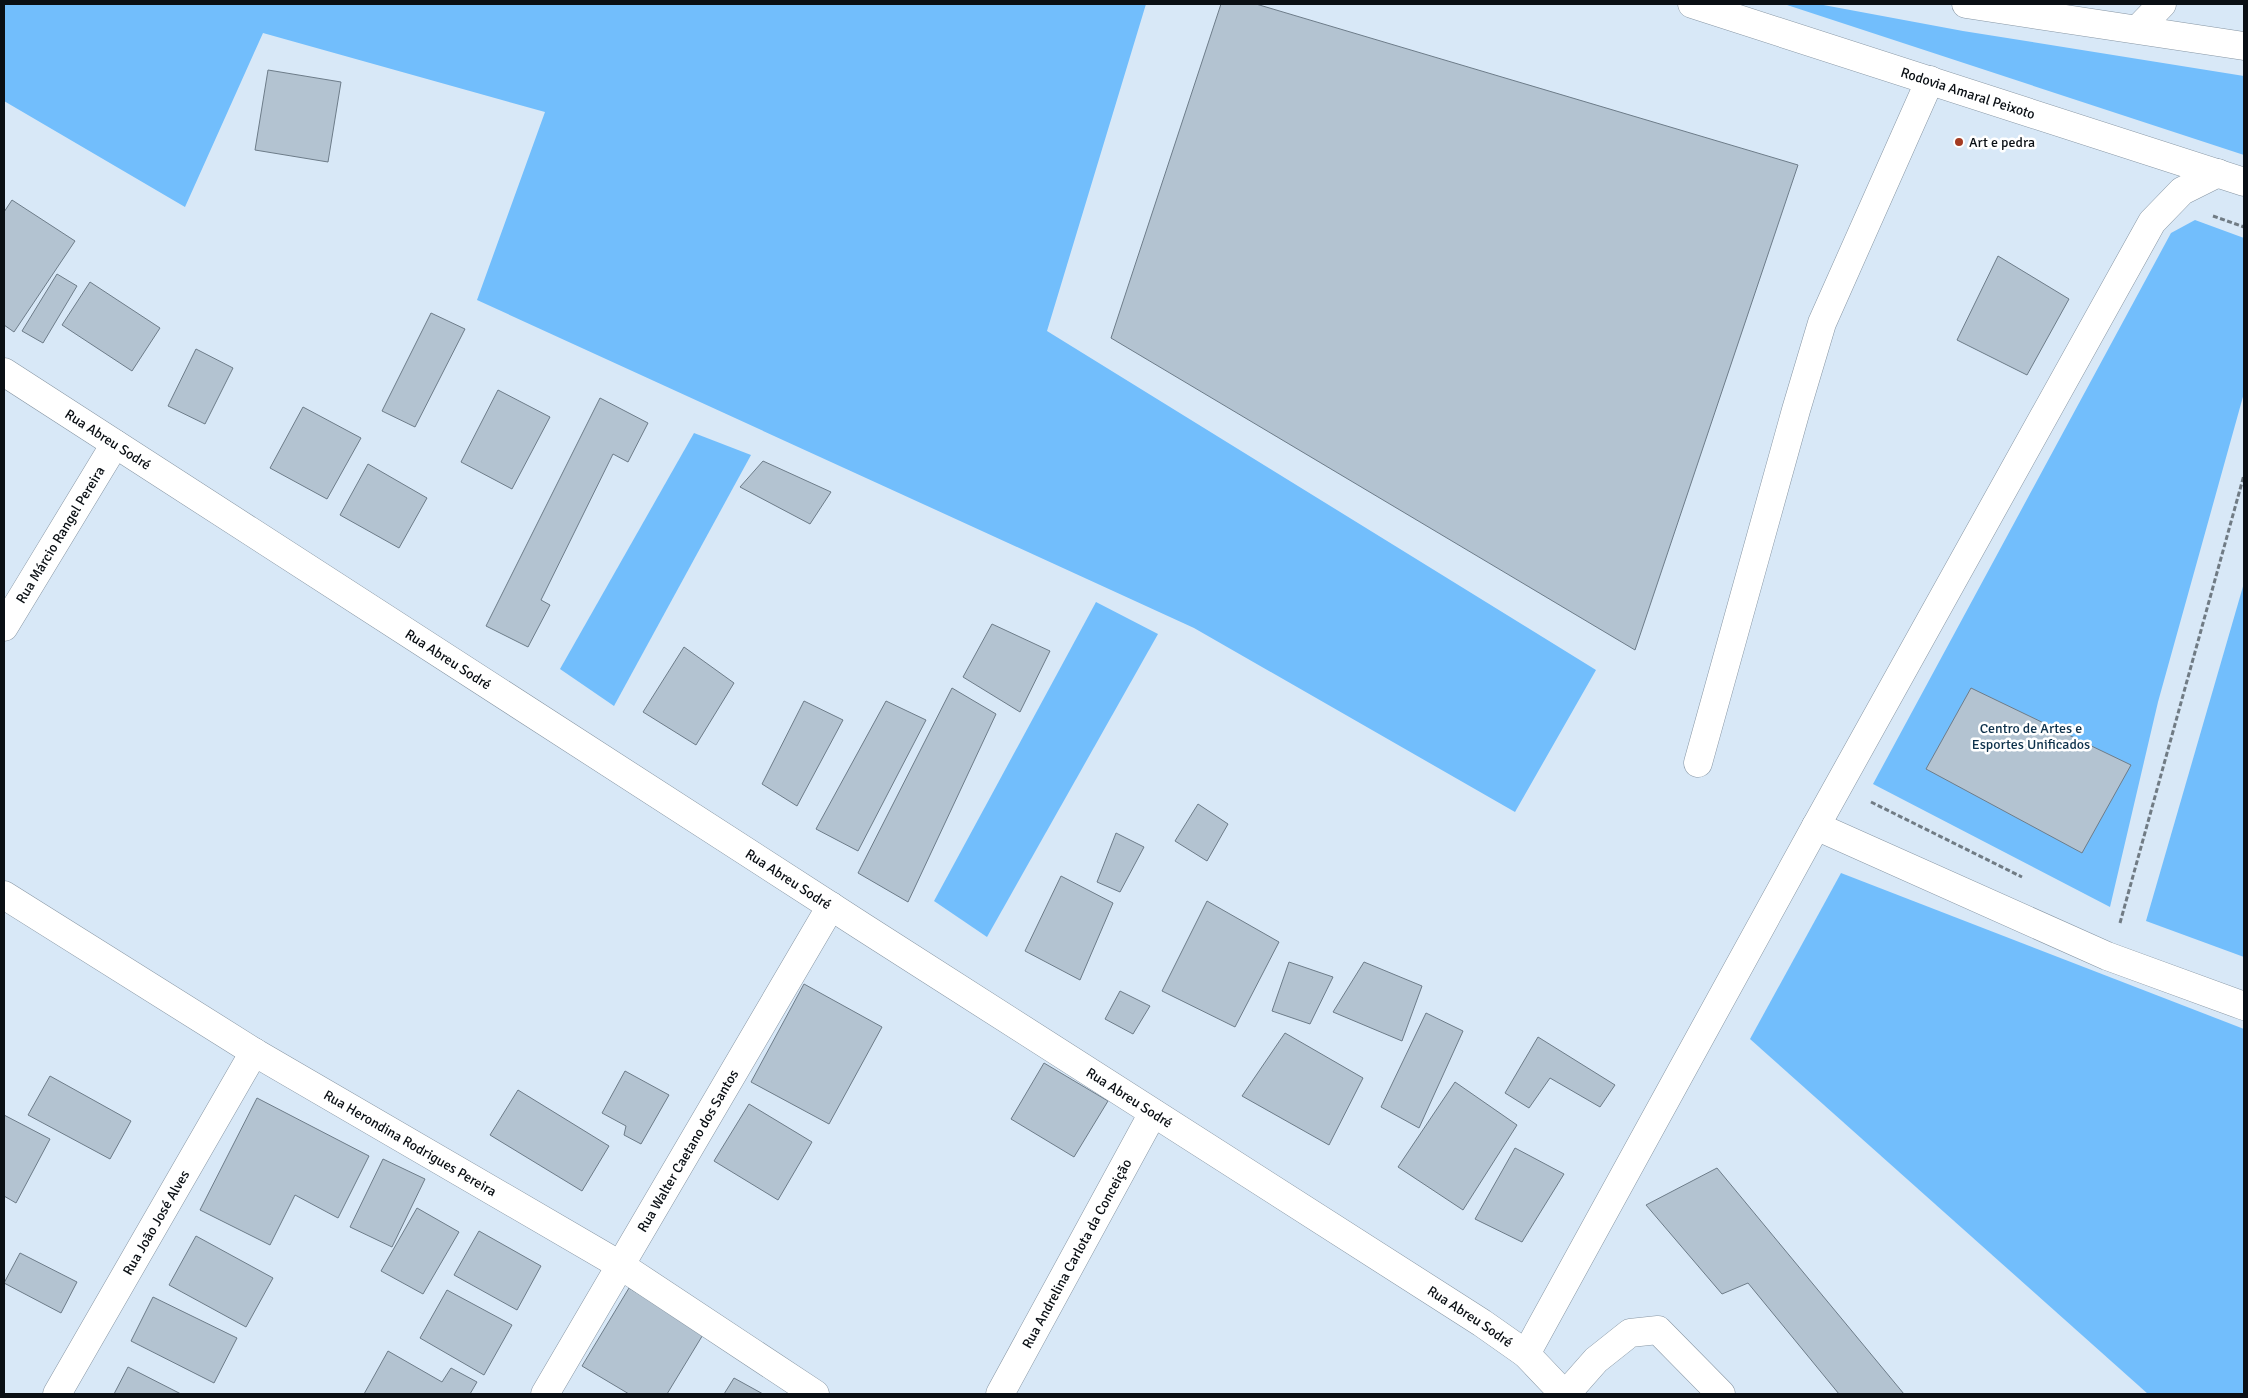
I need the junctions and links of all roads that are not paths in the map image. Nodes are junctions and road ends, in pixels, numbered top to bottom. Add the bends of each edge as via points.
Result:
1 (1692, 4) edge
2 (1966, 4) edge
3 (2162, 4) edge
4 (2138, 29) junction
5 (2244, 46) edge
6 (1930, 80) junction
7 (2218, 173) junction
8 (2244, 182) edge
9 (4, 372) edge
10 (115, 444) junction
11 (4, 627) edge
12 (1698, 763) dead end
13 (1816, 826) junction
14 (4, 895) edge
15 (831, 906) junction
16 (2244, 1006) edge
17 (254, 1052) junction
18 (1153, 1113) junction
19 (620, 1265) junction
20 (1526, 1354) junction
21 (58, 1394) edge
22 (545, 1394) edge
23 (815, 1394) edge
24 (1000, 1394) edge
25 (1565, 1394) edge
26 (1721, 1394) edge

1 - 6 main road, Rodovia Amaral Peixoto
2 - 4 main road
3 - 4 main road
4 - 5 main road
6 - 7 main road, Rodovia Amaral Peixoto
6 - 12 main road via 1822,323
7 - 8 main road, Rodovia Amaral Peixoto
7 - 13 main road via 2182,191 2152,222
9 - 10 main road, Rua Abreu Sodré
10 - 11 main road, Rua Márcio Rangel Pereira
10 - 15 main road, Rua Abreu Sodré
13 - 16 main road via 2107,956
13 - 20 main road
14 - 17 main road, Rua Herondina Rodrigues Pereira
15 - 18 main road, Rua Abreu Sodré
15 - 19 main road, Rua Walter Caetano dos Santos
17 - 19 main road, Rua Herondina Rodrigues Pereira
17 - 21 main road, Rua João José Alves
18 - 20 main road, Rua Abreu Sodré
18 - 24 main road, Rua Andrelina Carlota da Conceição
19 - 22 main road, Rua Walter Caetano dos Santos
19 - 23 main road, Rua Herondina Rodrigues Pereira
20 - 25 main road, Rua Abreu Sodré
25 - 26 main road via 1596,1360 1630,1333 1658,1330

